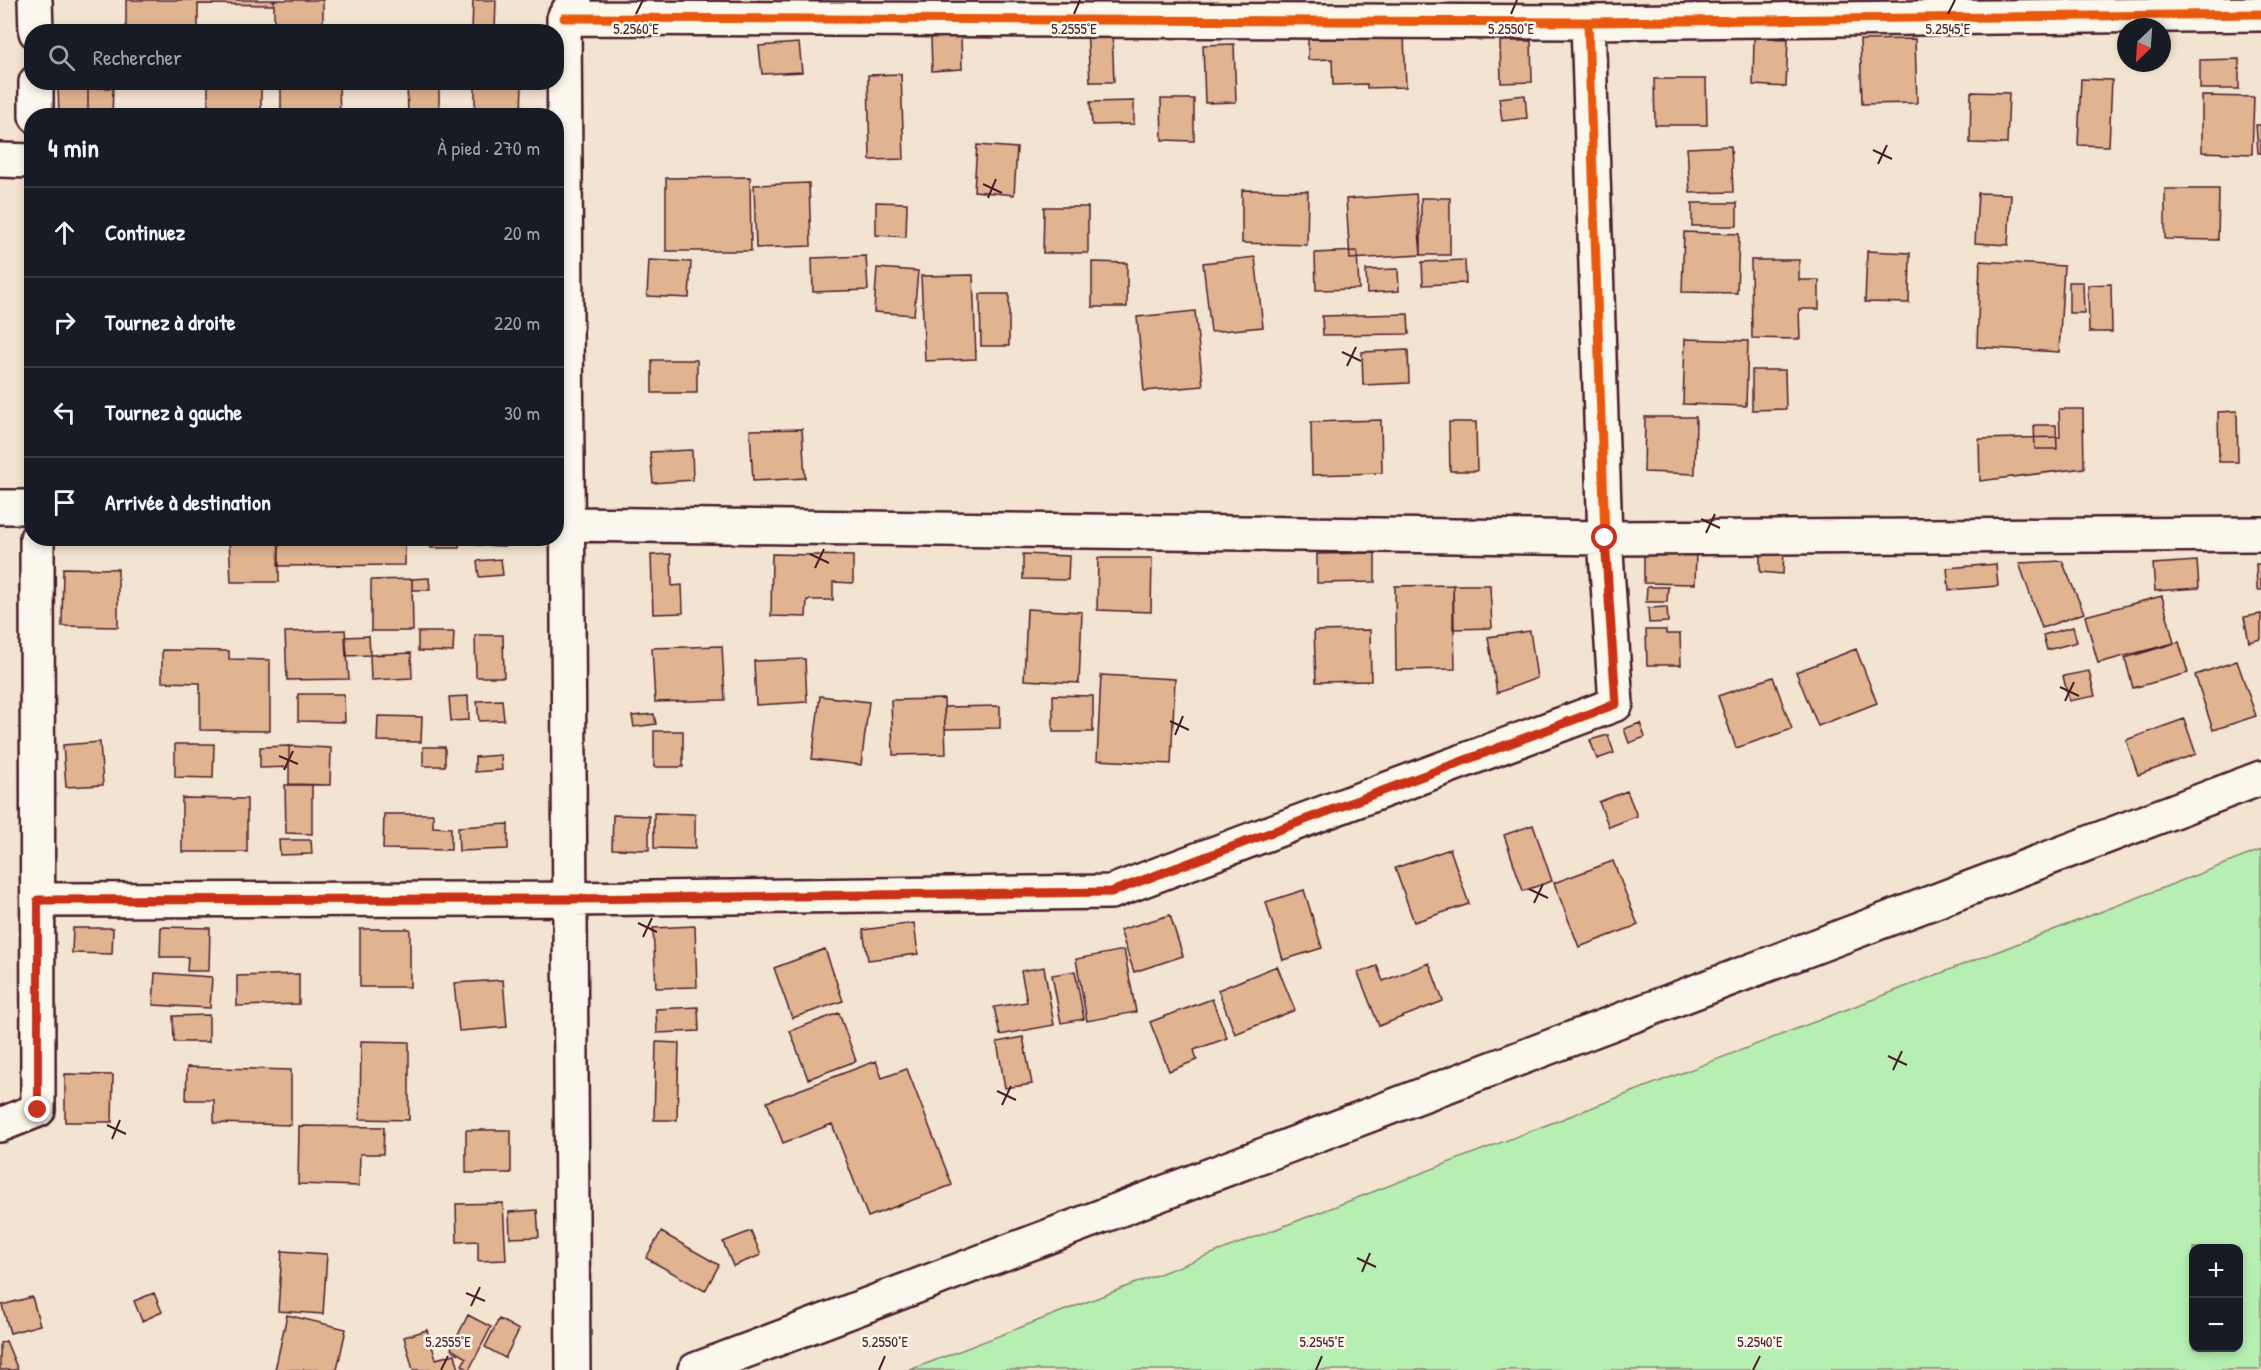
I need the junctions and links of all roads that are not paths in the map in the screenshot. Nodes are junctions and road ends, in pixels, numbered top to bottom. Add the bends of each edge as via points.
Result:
1 (36, 0) edge
2 (570, 9) edge
3 (1104, 10) edge
4 (2261, 14) edge
5 (1588, 22) junction
6 (36, 24) edge
7 (36, 90) edge
8 (36, 108) edge
9 (0, 160) edge
10 (24, 161) edge
11 (0, 507) edge
12 (24, 507) edge
13 (568, 524) junction
14 (2261, 534) edge
15 (1605, 538) junction
16 (37, 546) edge
17 (2261, 778) edge
18 (570, 899) junction
19 (38, 900) junction
20 (0, 1125) edge
21 (573, 1370) edge
22 (695, 1370) edge

1 - 6 street
2 - 3 street
2 - 13 street
3 - 5 street
4 - 5 street
5 - 15 street
7 - 8 street
9 - 10 street
11 - 12 street
13 - 15 street
13 - 18 street
14 - 15 street
15 - 18 street via 1616,704 1111,892
16 - 19 street
17 - 22 street
18 - 19 street
18 - 21 street
19 - 20 street via 38,1110

